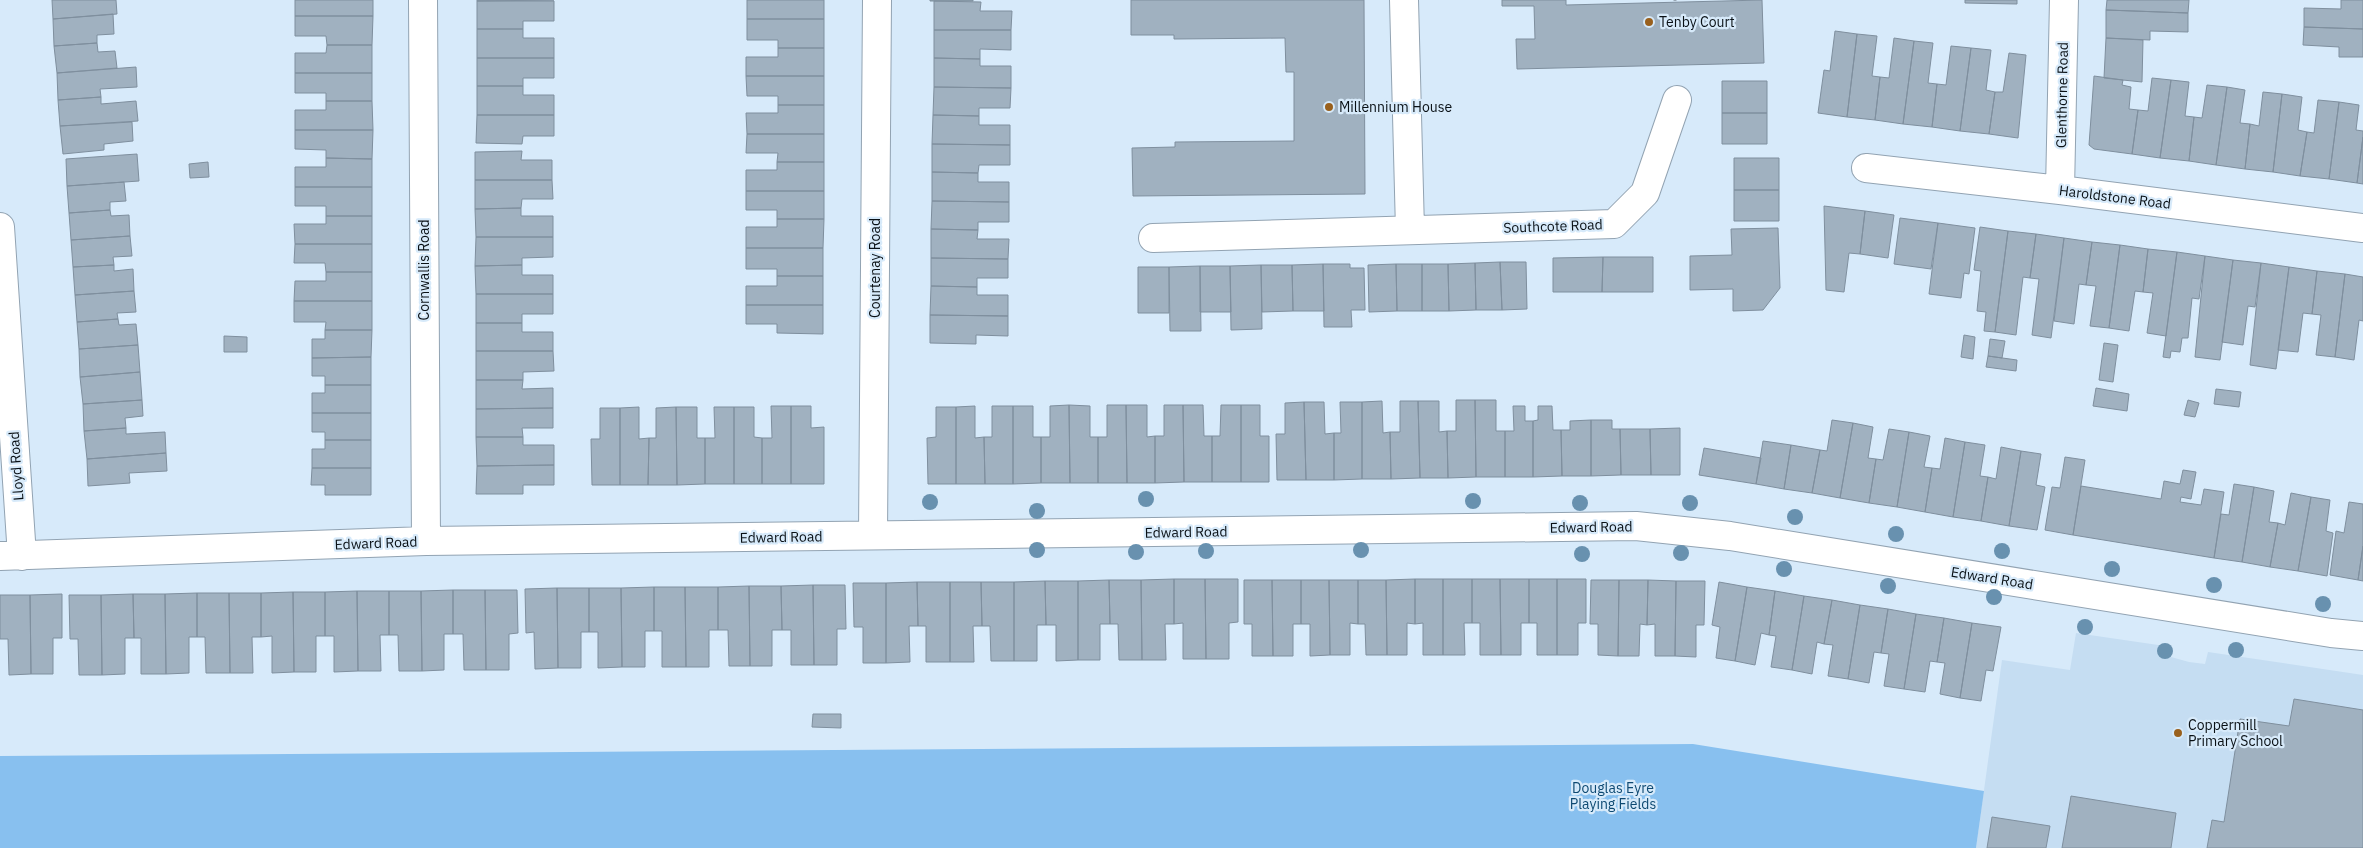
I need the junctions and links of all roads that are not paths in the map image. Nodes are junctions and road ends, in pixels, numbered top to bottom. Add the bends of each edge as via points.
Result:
1 (423, 0) edge
2 (877, 0) edge
3 (1404, 0) edge
4 (2064, 0) edge
5 (1677, 100) dead end
6 (1866, 168) dead end
7 (2060, 190) junction
8 (0, 227) edge
9 (2363, 228) edge
10 (1410, 230) junction
11 (1153, 238) dead end
12 (873, 535) junction
13 (426, 541) junction
14 (11, 556) edge
15 (2363, 636) edge

1 - 13 street, Cornwallis Road
2 - 12 street, Courtenay Road
3 - 10 street
4 - 7 street, Glenthorne Road
5 - 10 street, Southcote Road via 1645,194 1614,224
6 - 7 street, Haroldstone Road
7 - 9 street, Haroldstone Road
8 - 14 street, Lloyd Road
10 - 11 street, Southcote Road
12 - 13 street, Edward Road
12 - 15 street, Edward Road via 1636,526 1730,536
13 - 14 street, Edward Road

